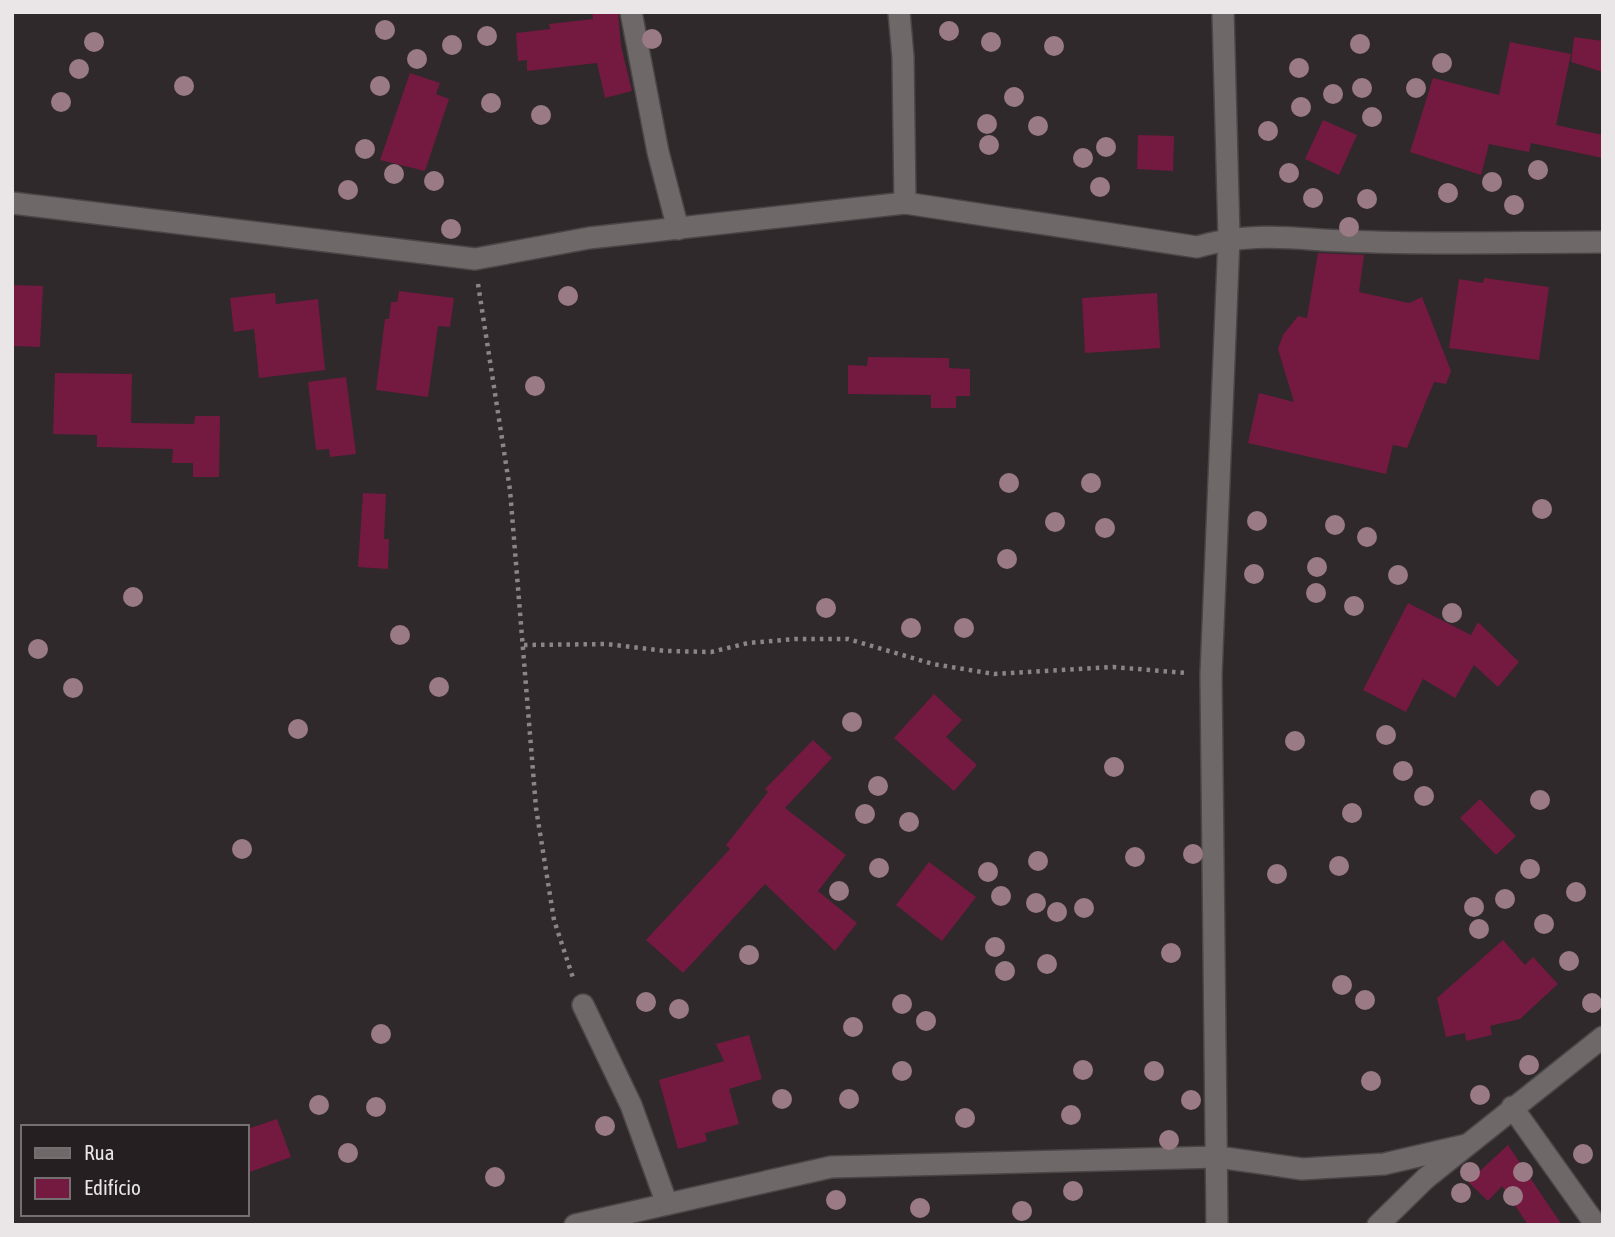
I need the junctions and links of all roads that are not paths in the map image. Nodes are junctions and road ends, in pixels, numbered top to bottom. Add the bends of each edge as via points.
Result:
1 (631, 12) edge
2 (899, 12) edge
3 (1223, 12) edge
4 (12, 203) edge
5 (905, 203) junction
6 (678, 229) junction
7 (1229, 237) junction
8 (1603, 242) edge
9 (583, 1005) road end
10 (1603, 1037) edge
11 (1512, 1107) junction
12 (1466, 1145) junction
13 (1218, 1157) junction
14 (667, 1204) junction
15 (575, 1225) edge
16 (1217, 1225) edge
17 (1378, 1225) edge
18 (1596, 1225) edge

1 - 6 street
2 - 5 street
3 - 7 street
4 - 6 street via 475,259 589,238
5 - 6 street
5 - 7 street via 1197,247
7 - 8 street
7 - 13 street via 1211,675
9 - 14 street via 631,1105
10 - 11 street
11 - 12 street
11 - 18 street
12 - 13 street via 1384,1164 1302,1169
12 - 17 street
13 - 14 street via 831,1167
13 - 16 street
14 - 15 street

